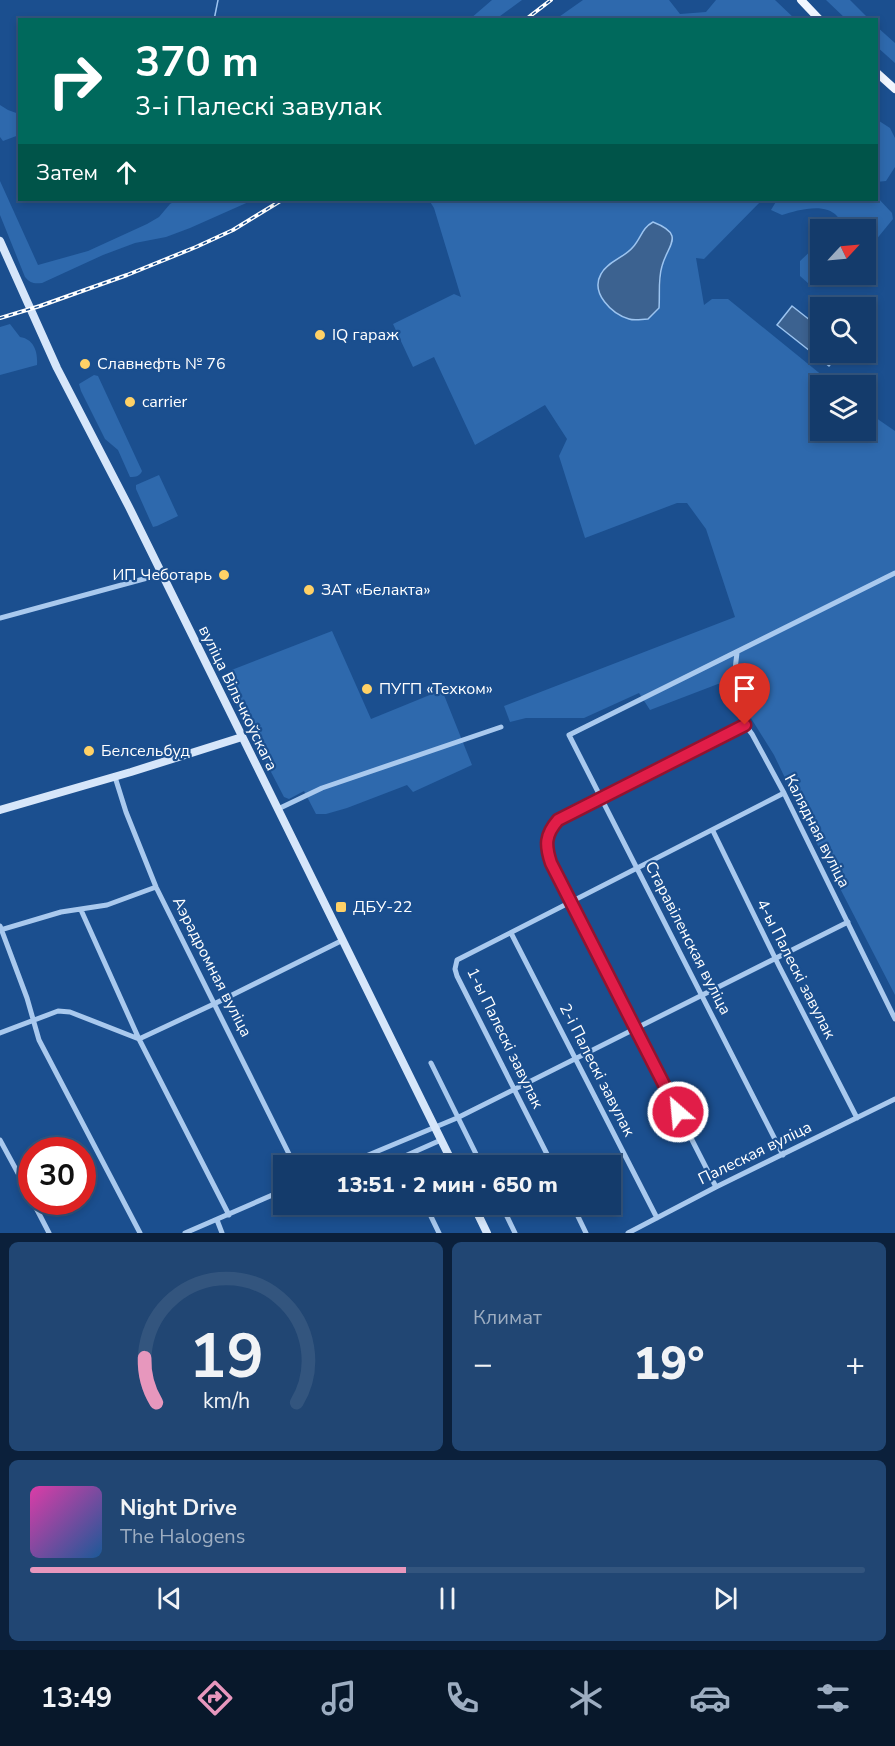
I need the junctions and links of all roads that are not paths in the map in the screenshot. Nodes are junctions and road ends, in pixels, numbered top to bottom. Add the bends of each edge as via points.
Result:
1 (801, 0) edge
2 (818, 18) edge
3 (878, 74) edge
4 (895, 89) edge
5 (0, 241) edge
6 (895, 573) edge
7 (162, 574) junction
8 (0, 618) edge
9 (737, 653) junction
10 (745, 725) junction
11 (501, 727) dead end
12 (242, 737) junction
13 (115, 777) junction
14 (784, 794) junction
15 (602, 798) junction
16 (278, 809) junction
17 (0, 810) edge
18 (713, 831) junction
19 (638, 868) junction
20 (156, 887) junction
21 (571, 903) junction
22 (81, 910) junction
23 (848, 922) junction
24 (0, 929) edge
25 (511, 933) junction
26 (343, 940) junction
27 (775, 959) junction
28 (702, 996) junction
29 (216, 1004) junction
30 (895, 1019) edge
31 (33, 1020) junction
32 (636, 1029) junction
33 (0, 1033) edge
34 (139, 1039) junction
35 (576, 1059) junction
36 (431, 1063) dead end
37 (515, 1090) junction
38 (895, 1099) edge
39 (458, 1118) junction
40 (857, 1118) junction
41 (435, 1128) junction
42 (0, 1140) edge
43 (441, 1140) junction
44 (290, 1155) edge
45 (369, 1155) edge
46 (407, 1155) edge
47 (448, 1155) edge
48 (476, 1155) edge
49 (548, 1155) edge
50 (783, 1155) junction
51 (18, 1174) edge
52 (716, 1187) junction
53 (273, 1195) edge
54 (40, 1215) edge
55 (229, 1215) junction
56 (430, 1215) edge
57 (478, 1215) edge
58 (506, 1215) edge
59 (577, 1215) edge
60 (657, 1218) junction
61 (217, 1220) junction
62 (49, 1233) edge
63 (140, 1233) edge
64 (185, 1233) edge
65 (222, 1233) edge
66 (439, 1233) edge
67 (487, 1233) edge
68 (515, 1233) edge
69 (586, 1233) edge
70 (628, 1233) edge

1 - 2 main road
3 - 4 main road
5 - 7 main road, вуліца Вільчкоўскага via 57,368
6 - 9 street
7 - 8 street
7 - 12 main road, вуліца Вільчкоўскага
9 - 10 street, Калядная вуліца via 732,683
9 - 15 street, Старавіленская вуліца via 569,735
10 - 14 street, Калядная вуліца
10 - 15 street
11 - 16 street via 322,788
12 - 13 main road
12 - 16 main road, вуліца Вільчкоўскага
13 - 17 main road
13 - 20 street, Аэрадромная вуліца
14 - 18 street, 1-ы Палескі завулак
14 - 23 street, Калядная вуліца
15 - 19 street, Старавіленская вуліца
15 - 21 street via 558,820 548,837 546,849
16 - 26 main road, вуліца Вільчкоўскага
18 - 19 street, 1-ы Палескі завулак
18 - 27 street, 4-ы Палескі завулак
19 - 21 street, 1-ы Палескі завулак
19 - 28 street, Старавіленская вуліца
20 - 22 street
20 - 29 street, Аэрадромная вуліца
21 - 25 street, 1-ы Палескі завулак
21 - 32 street
22 - 24 street
22 - 34 street
23 - 27 street
23 - 30 street, Калядная вуліца
24 - 31 street
25 - 35 street, 2-і Палескі завулак
25 - 37 street, 1-ы Палескі завулак via 457,960 455,969
26 - 29 street
26 - 41 main road, вуліца Вільчкоўскага
27 - 28 street
27 - 40 street, 4-ы Палескі завулак
28 - 32 street
28 - 50 street, Старавіленская вуліца
29 - 34 street
29 - 44 street, Аэрадромная вуліца
31 - 33 street
31 - 34 street via 58,1011 70,1012
31 - 63 street via 39,1040
32 - 35 street
32 - 52 street
34 - 55 street
35 - 37 street
35 - 60 street, 2-і Палескі завулак
36 - 39 street
37 - 39 street
37 - 49 street, 1-ы Палескі завулак
38 - 40 street, Палеская вуліца
39 - 41 street
39 - 48 street
40 - 50 street, Палеская вуліца
41 - 43 main road, вуліца Вільчкоўскага
41 - 45 street
42 - 51 street
43 - 46 street
43 - 47 main road, вуліца Вільчкоўскага
50 - 52 street, Палеская вуліца
52 - 60 street, Палеская вуліца
53 - 55 street
54 - 62 street
55 - 61 street
56 - 66 street
57 - 67 main road
58 - 68 street
59 - 69 street
60 - 70 street, Палеская вуліца
61 - 64 street
61 - 65 street

